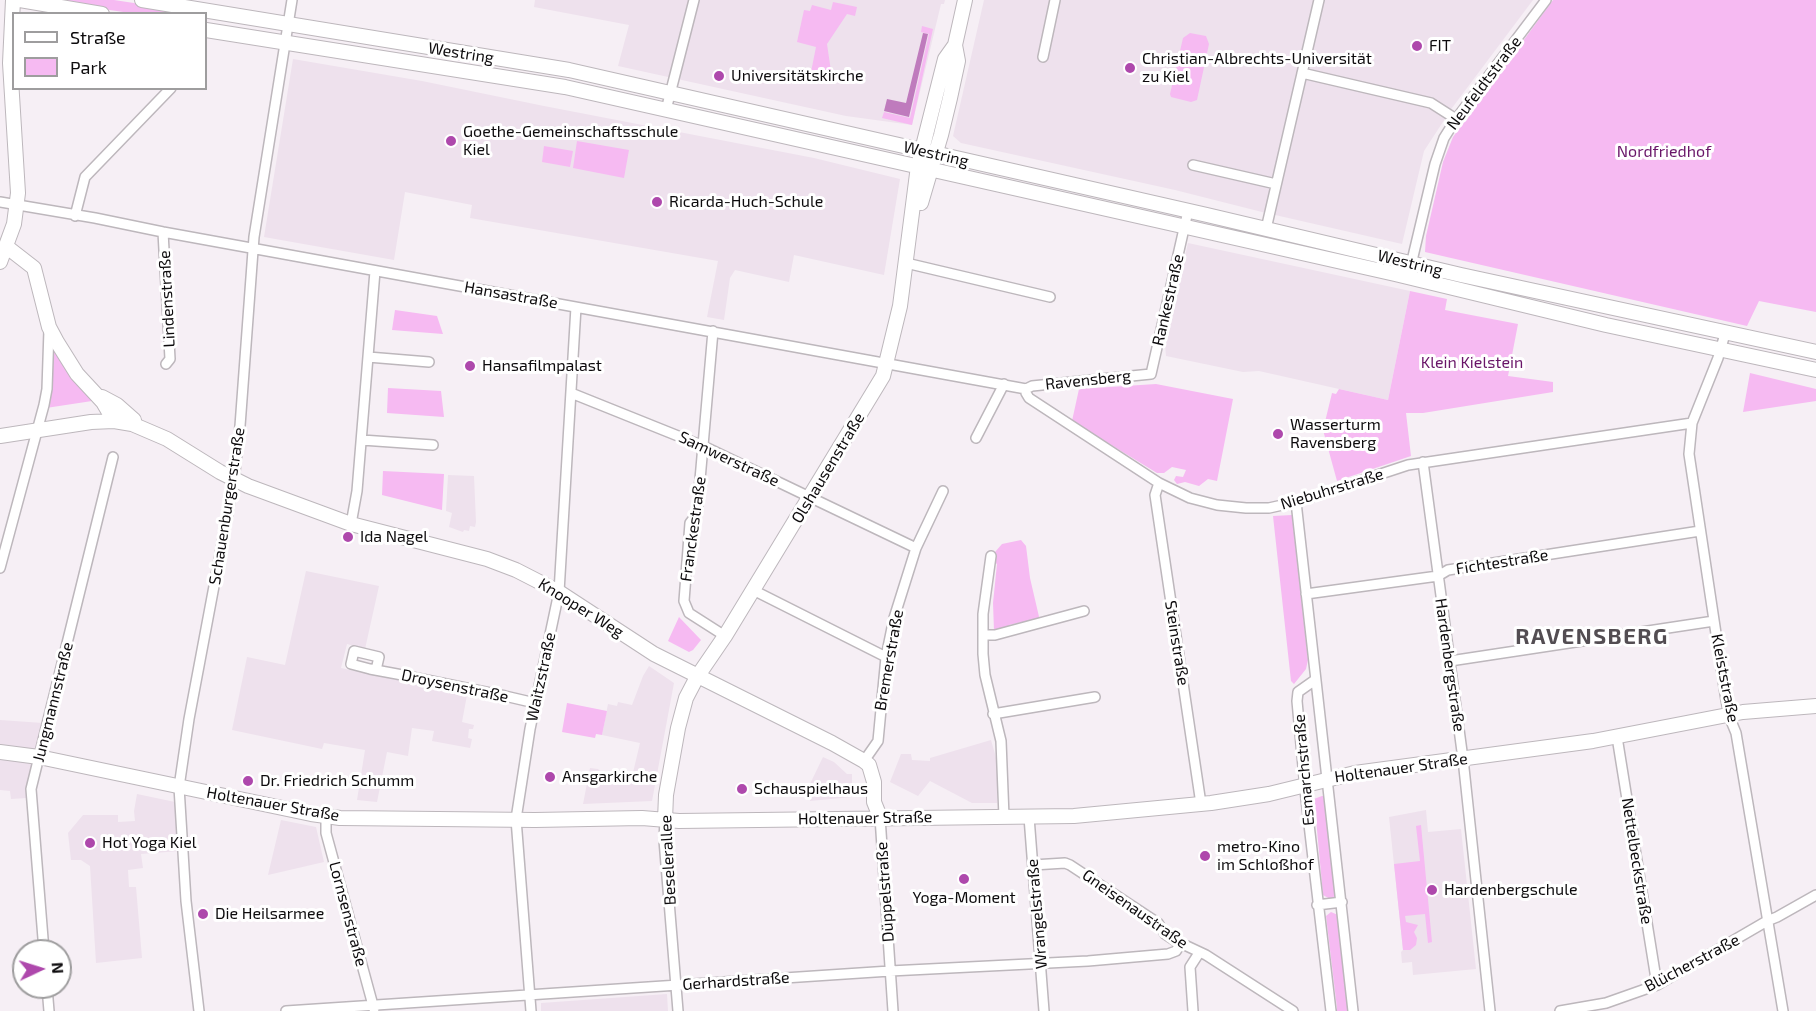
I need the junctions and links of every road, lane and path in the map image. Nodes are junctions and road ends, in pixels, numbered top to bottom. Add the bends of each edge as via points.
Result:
1 (5, 0) edge
2 (20, 0) edge
3 (142, 0) edge
4 (292, 0) edge
5 (694, 0) edge
6 (965, 0) edge
7 (1055, 0) edge
8 (1319, 0) edge
9 (1546, 0) edge
10 (90, 12) edge
11 (12, 21) edge
12 (287, 25) junction
13 (207, 30) edge
14 (285, 42) junction
15 (1042, 57) dead end
16 (10, 63) junction
17 (1302, 73) junction
18 (169, 90) edge
19 (671, 93) junction
20 (666, 110) junction
21 (1456, 119) junction
22 (928, 152) junction
23 (1193, 165) dead end
24 (924, 168) junction
25 (1276, 184) junction
26 (1098, 190) junction
27 (0, 202) edge
28 (17, 206) junction
29 (1095, 207) junction
30 (1188, 211) junction
31 (75, 216) junction
32 (1184, 226) junction
33 (1266, 229) junction
34 (163, 232) junction
35 (7, 247) junction
36 (254, 248) junction
37 (0, 262) edge
38 (906, 263) junction
39 (1412, 263) junction
40 (375, 270) junction
41 (1408, 277) junction
42 (1050, 297) dead end
43 (576, 307) junction
44 (49, 327) junction
45 (713, 331) junction
46 (1725, 334) junction
47 (1722, 348) junction
48 (1816, 352) edge
49 (368, 357) junction
50 (429, 362) dead end
51 (887, 363) junction
52 (166, 364) dead end
53 (1816, 370) edge
54 (1150, 374) joint
55 (1004, 384) junction
56 (1026, 389) junction
57 (94, 392) junction
58 (571, 393) junction
59 (113, 418) junction
60 (134, 420) junction
61 (1692, 423) junction
62 (38, 426) junction
63 (0, 429) edge
64 (0, 436) edge
65 (976, 438) dead end
66 (362, 440) junction
67 (433, 445) dead end
68 (703, 446) junction
69 (113, 457) dead end
70 (1423, 462) junction
71 (234, 476) junction
72 (1159, 483) junction
73 (943, 491) dead end
74 (810, 498) junction
75 (1296, 502) junction
76 (351, 524) junction
77 (1700, 531) junction
78 (916, 548) junction
79 (991, 556) dead end
80 (0, 568) edge
81 (1438, 576) junction
82 (753, 590) junction
83 (559, 592) junction
84 (1306, 594) junction
85 (1084, 612) dead end
86 (1714, 621) junction
87 (983, 635) junction
88 (725, 636) junction
89 (886, 657) junction
90 (1450, 661) junction
91 (376, 670) dead end
92 (697, 677) junction
93 (1315, 680) junction
94 (1095, 697) dead end
95 (535, 703) junction
96 (1816, 706) edge
97 (993, 714) junction
98 (1816, 714) edge
99 (1729, 716) junction
100 (1617, 737) junction
101 (0, 752) edge
102 (39, 757) junction
103 (1463, 759) junction
104 (869, 768) junction
105 (1326, 779) junction
106 (1304, 785) junction
107 (179, 787) junction
108 (1201, 804) junction
109 (326, 817) junction
110 (876, 817) junction
111 (1004, 817) junction
112 (1029, 817) junction
113 (516, 819) junction
114 (665, 820) junction
115 (1033, 865) junction
116 (1816, 895) edge
117 (1342, 902) junction
118 (1317, 905) junction
119 (1767, 921) junction
120 (43, 939) edge
121 (1181, 943) junction
122 (1199, 952) junction
123 (1041, 962) junction
124 (890, 971) junction
125 (676, 985) junction
126 (1657, 985) junction
127 (530, 995) junction
128 (373, 1008) edge
129 (199, 1011) edge
130 (286, 1011) edge
131 (531, 1011) edge
132 (678, 1011) edge
133 (893, 1011) edge
134 (1044, 1011) edge
135 (1193, 1011) edge
136 (1293, 1011) edge
137 (1331, 1011) edge
138 (1353, 1011) edge
139 (1490, 1011) edge
140 (1560, 1011) edge
141 (1783, 1011) edge

1 - 16 main road via 5,40
2 - 10 main road
3 - 12 main road, Westring
4 - 12 street, Schauenburgerstraße
5 - 19 street
6 - 22 main road, Olshausenstraße via 955,45 958,61 941,135
7 - 15 street
8 - 17 street
9 - 21 street, Neufeldtstraße
11 - 16 main road
12 - 14 street, Schauenburgerstraße
12 - 19 main road, Westring via 549,67
13 - 14 main road, Westring
14 - 20 main road, Westring via 565,87
14 - 36 street, Schauenburgerstraße
16 - 28 main road
17 - 21 street via 1431,103
17 - 25 street
18 - 31 street via 85,177
19 - 20 street
19 - 22 main road, Westring
20 - 24 main road, Westring
21 - 39 street, Neufeldtstraße via 1435,164
22 - 24 main road, Olshausenstraße
22 - 26 main road, Westring
23 - 25 street
24 - 29 main road, Westring
24 - 38 main road, Olshausenstraße
25 - 33 street
26 - 29 street
26 - 30 main road, Westring
27 - 28 street, Hansastraße
28 - 31 street, Hansastraße
28 - 35 main road
29 - 32 main road, Westring
30 - 32 street, Rankestraße
30 - 33 main road, Westring
31 - 34 street, Hansastraße
32 - 41 main road, Westring
32 - 54 street, Rankestraße
33 - 39 main road, Westring
34 - 36 street, Hansastraße
34 - 52 street, Lindenstraße via 170,359
35 - 37 main road
35 - 44 main road via 34,268
36 - 40 street, Hansastraße
36 - 71 street, Schauenburgerstraße
38 - 42 street
38 - 51 main road, Olshausenstraße via 900,311
39 - 41 street, Neufeldtstraße
39 - 46 main road, Westring
40 - 43 street, Hansastraße
40 - 49 street
41 - 47 main road, Westring via 1606,325
43 - 45 street, Hansastraße
43 - 58 street, Waitzstraße
44 - 57 main road via 70,364
44 - 62 street via 47,389
45 - 51 street, Hansastraße
45 - 68 street, Franckestraße
46 - 47 street
46 - 48 main road, Westring
47 - 53 main road, Westring
47 - 61 street, Kleiststraße
49 - 50 street
49 - 66 street
51 - 55 street, Hansastraße
51 - 74 main road, Olshausenstraße via 873,394
54 - 56 street, Ravensberg
55 - 56 street
55 - 65 street
56 - 72 street, Niebuhrstraße via 1029,398
57 - 59 main road
57 - 60 main road
58 - 68 street, Samwerstraße
58 - 83 street, Waitzstraße
59 - 60 main road, Knooper Weg
59 - 62 main road, Knooper Weg via 96,413
59 - 71 main road, Knooper Weg via 153,432
60 - 71 main road, Knooper Weg via 162,431
61 - 70 street, Niebuhrstraße
61 - 77 street, Kleiststraße via 1689,454
62 - 63 main road, Knooper Weg
62 - 64 main road, Knooper Weg
62 - 80 street
66 - 67 street
66 - 76 street
68 - 74 street, Samwerstraße
68 - 88 street, Franckestraße via 697,514 690,523 684,601 689,613
69 - 102 street, Jungmannstraße
70 - 75 street, Niebuhrstraße
70 - 81 street, Hardenbergstraße
71 - 76 main road, Knooper Weg
71 - 107 street, Schauenburgerstraße
72 - 75 street, Niebuhrstraße via 1190,498 1217,505 1269,508
72 - 108 street, Steinstraße via 1155,495
73 - 78 street, Bremerstraße
74 - 78 street, Samwerstraße
74 - 82 main road, Olshausenstraße
75 - 84 street, Esmarchstraße
76 - 83 main road, Knooper Weg via 487,560
77 - 81 street, Fichtestraße via 1448,570
77 - 86 street, Kleiststraße
78 - 89 street, Bremerstraße
79 - 87 street
81 - 84 street, Fichtestraße
81 - 90 street, Hardenbergstraße
82 - 88 main road, Olshausenstraße
82 - 89 street
83 - 92 main road, Knooper Weg
83 - 95 street, Waitzstraße
84 - 93 street, Esmarchstraße
85 - 87 street
86 - 90 street
86 - 99 street, Kleiststraße
87 - 97 street via 985,675
88 - 92 main road, Olshausenstraße
89 - 104 street, Bremerstraße via 878,741
90 - 103 street, Hardenbergstraße
91 - 95 street, Droysenstraße
92 - 104 main road, Knooper Weg via 832,743
92 - 114 main road, Beselerallee via 681,714
93 - 105 street, Esmarchstraße
93 - 106 street, Esmarchstraße via 1298,695
94 - 97 street
95 - 113 street, Waitzstraße
96 - 99 main road, Holtenauer Straße
97 - 111 street via 1002,748
98 - 99 main road, Holtenauer Straße via 1744,720
99 - 100 main road, Holtenauer Straße
99 - 119 street, Kleiststraße via 1736,734
100 - 103 main road, Holtenauer Straße
100 - 126 street, Nettelbeckstraße
101 - 102 main road, Holtenauer Straße
102 - 107 main road, Holtenauer Straße
102 - 120 street, Jungmannstraße via 31,789
103 - 105 main road, Holtenauer Straße
103 - 139 street, Hardenbergstraße
104 - 110 main road, Düppelstraße
105 - 106 main road, Holtenauer Straße
105 - 117 street, Esmarchstraße
106 - 108 main road, Holtenauer Straße
106 - 118 street, Esmarchstraße
107 - 109 main road, Holtenauer Straße
107 - 129 street, Schauenburgerstraße via 186,901
108 - 112 main road, Holtenauer Straße via 1114,814
109 - 113 main road, Holtenauer Straße
109 - 128 street, Lornsenstraße via 326,833
110 - 111 main road, Holtenauer Straße
110 - 114 main road, Holtenauer Straße
110 - 124 street, Düppelstraße
111 - 112 main road, Holtenauer Straße
112 - 115 street, Wrangelstraße
113 - 114 main road, Holtenauer Straße
113 - 127 street, Waitzstraße
114 - 125 street, Beselerallee
115 - 121 street, Gneisenaustraße via 1070,865 1155,921
115 - 123 street, Wrangelstraße
116 - 119 street, Blücherstraße
117 - 118 street
117 - 138 street, Esmarchstraße
118 - 137 street, Esmarchstraße
119 - 126 street, Blücherstraße
119 - 141 street, Kleiststraße
121 - 122 street, Gneisenaustraße
121 - 123 street, Gerhardstraße via 1168,954
122 - 135 street via 1190,967
122 - 136 street, Gneisenaustraße
123 - 124 street, Gerhardstraße
123 - 134 street, Wrangelstraße
124 - 125 street, Gerhardstraße
124 - 133 street, Düppelstraße
125 - 127 street, Gerhardstraße
125 - 132 street, Beselerallee
126 - 140 street, Blücherstraße via 1606,1003
127 - 128 street, Gerhardstraße
127 - 131 street, Waitzstraße
128 - 130 street, Gerhardstraße

